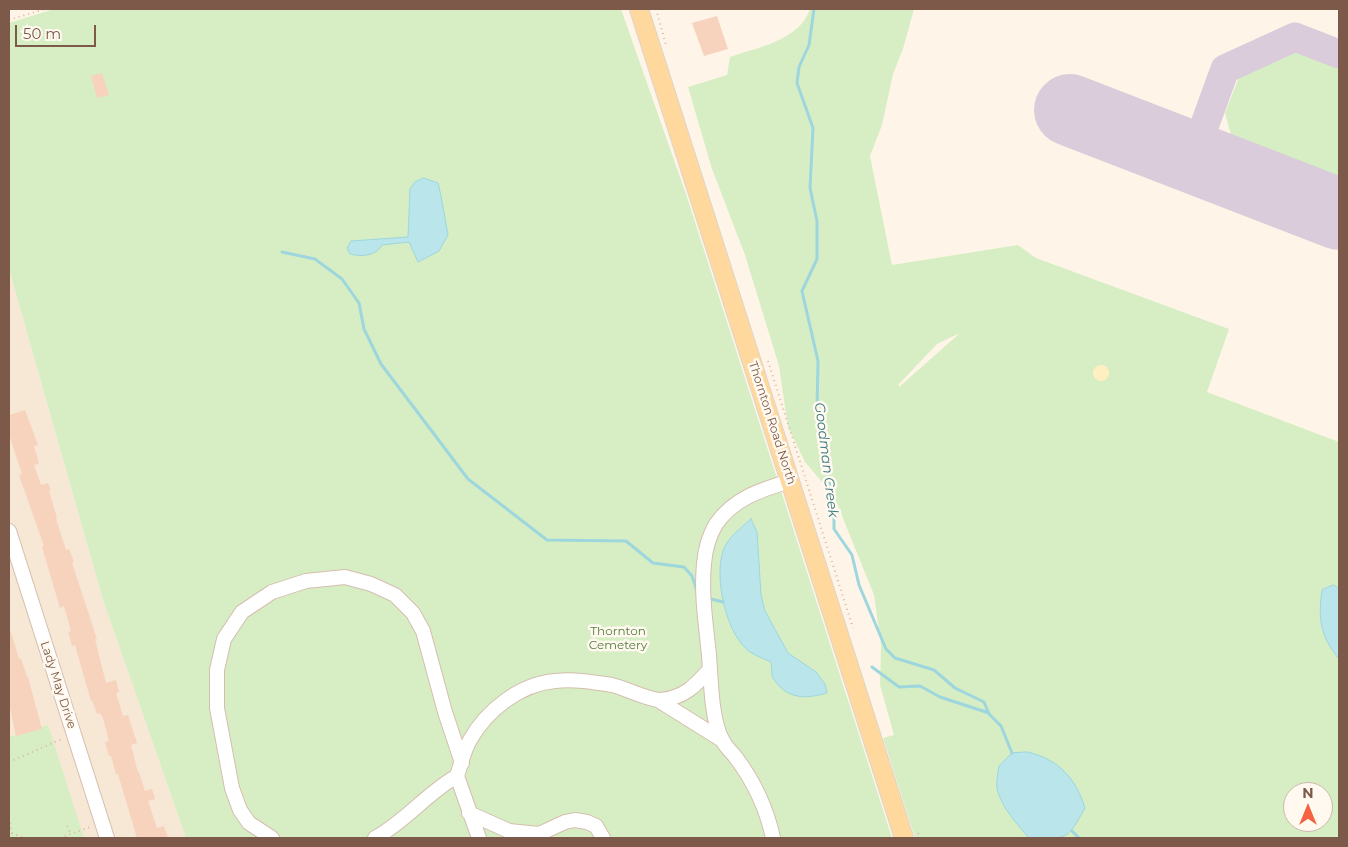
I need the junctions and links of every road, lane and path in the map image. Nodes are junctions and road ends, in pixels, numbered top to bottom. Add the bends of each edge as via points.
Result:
1 (45, 9) edge
2 (639, 9) edge
3 (9, 20) edge
4 (790, 481) junction
5 (9, 531) edge
6 (15, 571) edge
7 (710, 669) junction
8 (658, 700) junction
9 (74, 734) junction
10 (722, 740) junction
11 (9, 762) edge
12 (460, 769) junction
13 (469, 813) junction
14 (9, 818) edge
15 (102, 822) junction
16 (67, 826) dead end
17 (12, 833) junction
18 (71, 834) junction
19 (538, 836) edge
20 (9, 838) edge
21 (23, 838) edge
22 (60, 838) edge
23 (107, 838) edge
24 (272, 838) edge
25 (376, 838) edge
26 (479, 838) edge
27 (602, 838) edge
28 (773, 838) edge
29 (904, 838) edge

1 - 3 path
2 - 4 main road, Thornton Road North
4 - 7 street via 758,491 727,510 707,542 703,590
4 - 29 main road, Thornton Road North
5 - 6 street, Lady May Drive
6 - 9 street, Lady May Drive
7 - 8 street via 688,692
7 - 10 street via 712,702
8 - 10 street
8 - 12 street via 591,682 569,680 537,685 509,698 486,716 469,741
9 - 11 path
9 - 15 street, Lady May Drive
10 - 28 street via 738,760 765,808
12 - 13 street
12 - 24 street via 423,631 413,613 395,595 345,577 306,581 272,592 242,612 224,639 217,670 217,708 232,788 249,823
12 - 25 street via 391,830
13 - 19 street via 509,830
13 - 26 street
14 - 17 path
15 - 18 path
15 - 23 street, Lady May Drive
16 - 18 path
17 - 20 path
17 - 21 path
18 - 22 path
19 - 27 street via 554,826 575,820 596,826

